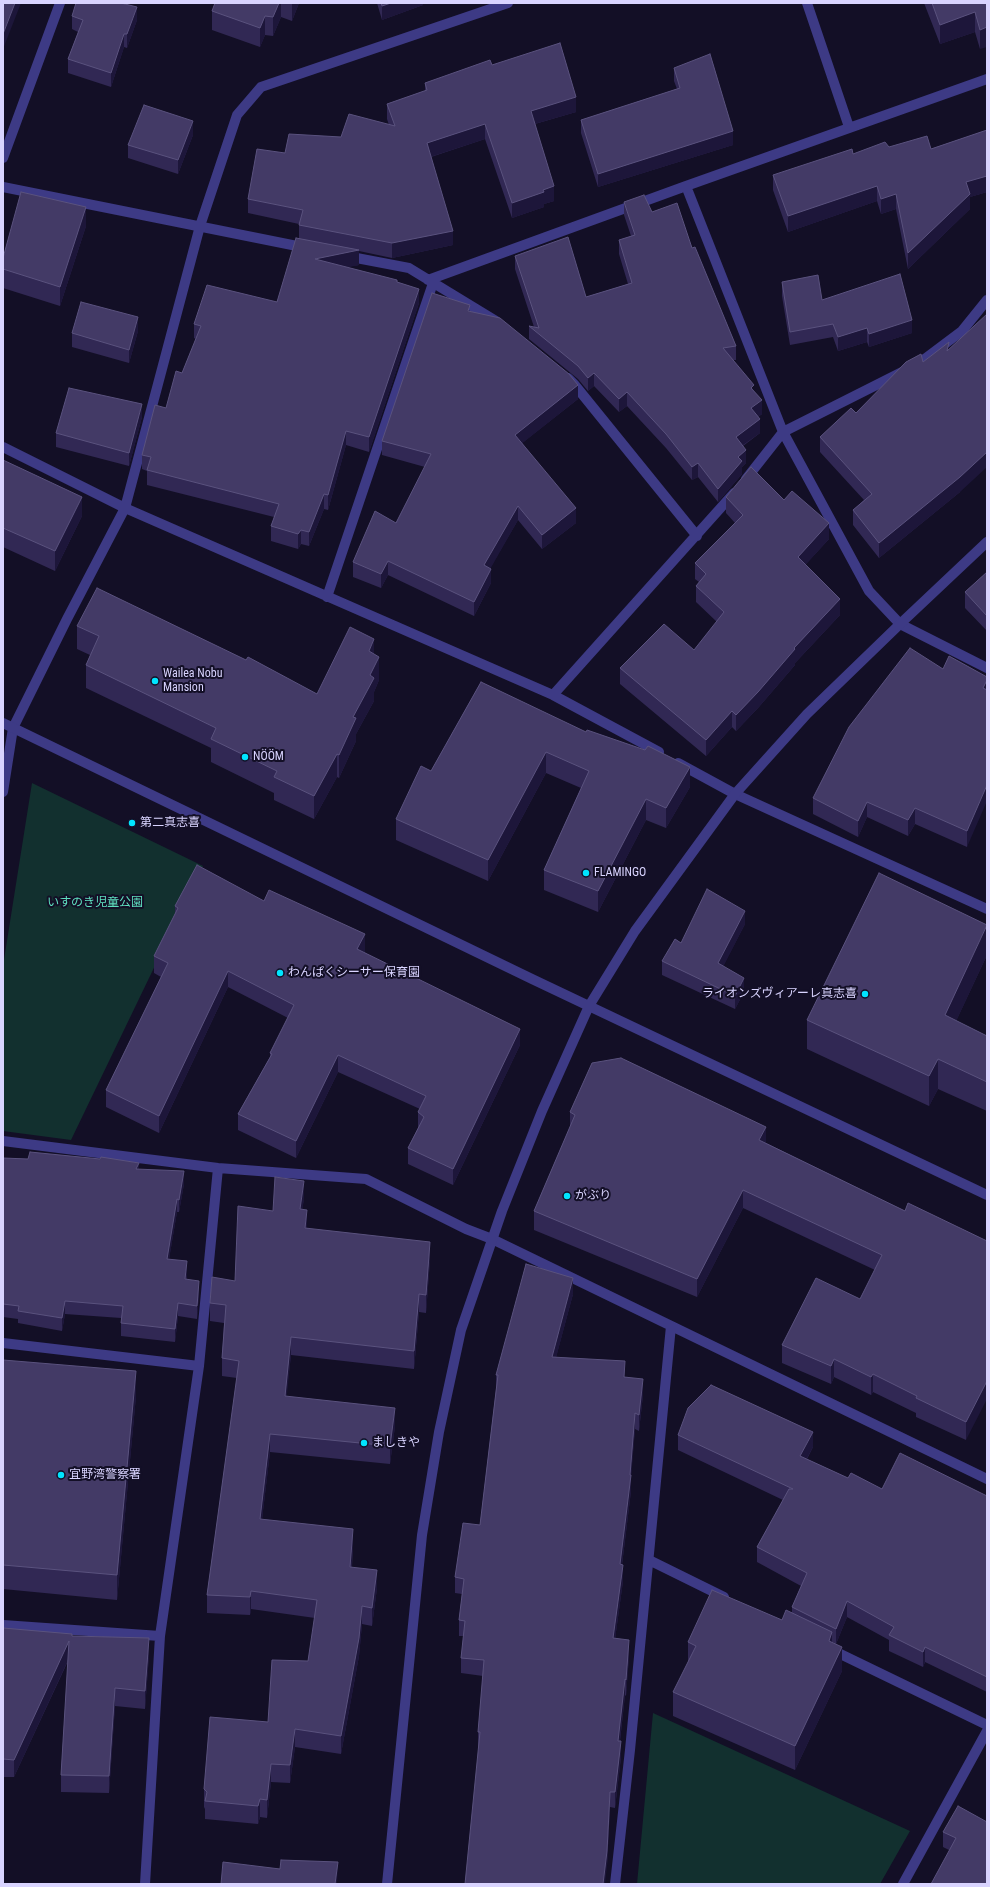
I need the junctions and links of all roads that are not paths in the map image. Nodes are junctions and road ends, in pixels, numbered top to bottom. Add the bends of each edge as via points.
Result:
1 (60, 3) edge
2 (508, 3) edge
3 (807, 3) edge
4 (987, 79) edge
5 (849, 127) junction
6 (3, 158) edge
7 (686, 186) junction
8 (3, 187) edge
9 (200, 226) junction
10 (316, 250) edge
11 (339, 254) edge
12 (430, 281) junction
13 (987, 300) edge
14 (506, 329) edge
15 (562, 374) edge
16 (783, 432) junction
17 (3, 447) edge
18 (125, 508) junction
19 (697, 536) junction
20 (987, 542) edge
21 (327, 597) junction
22 (900, 624) junction
23 (987, 668) edge
24 (553, 695) junction
25 (3, 724) edge
26 (14, 728) junction
27 (3, 792) edge
28 (735, 794) junction
29 (987, 909) edge
30 (589, 1006) junction
31 (3, 1142) edge
32 (218, 1168) junction
33 (987, 1195) edge
34 (492, 1239) junction
35 (671, 1326) junction
36 (3, 1343) edge
37 (199, 1366) junction
38 (987, 1479) edge
39 (649, 1560) junction
40 (733, 1602) edge
41 (3, 1625) edge
42 (160, 1636) junction
43 (818, 1642) edge
44 (987, 1725) edge
45 (987, 1731) edge
46 (145, 1884) edge
47 (387, 1884) edge
48 (615, 1884) edge
49 (903, 1884) edge

1 - 6 street
2 - 9 street via 261,87 237,115
3 - 5 street
4 - 5 street
5 - 7 street
7 - 12 street
7 - 16 street
8 - 9 street
9 - 10 street
9 - 18 street
11 - 12 street via 408,268
12 - 14 street
12 - 21 street
13 - 16 street via 962,331 918,364
15 - 19 street via 574,384
16 - 19 street
16 - 22 street via 869,591
17 - 18 street
18 - 21 street
18 - 26 street
19 - 24 street
20 - 22 street
21 - 24 street
22 - 23 street
22 - 28 street via 807,714
24 - 28 street
25 - 26 street
26 - 27 street
26 - 30 street
28 - 29 street
28 - 30 street via 635,931
30 - 33 street
30 - 34 street via 542,1111
31 - 32 street
32 - 34 street via 366,1179 466,1229
32 - 37 street
34 - 35 street
34 - 47 street via 461,1330 439,1432 425,1521
35 - 38 street
35 - 39 street
36 - 37 street
37 - 42 street
39 - 40 street
39 - 48 street
41 - 42 street
42 - 46 street
43 - 44 street
45 - 49 street

